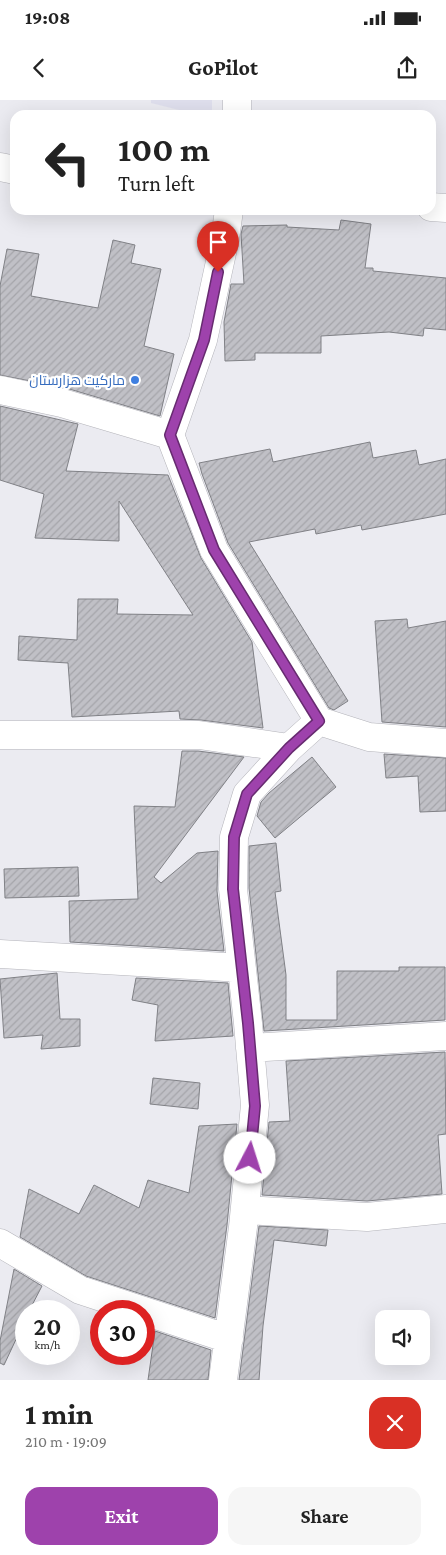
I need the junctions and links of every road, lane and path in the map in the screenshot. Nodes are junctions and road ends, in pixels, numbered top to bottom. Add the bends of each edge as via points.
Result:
1 (228, 215) edge
2 (0, 390) edge
3 (170, 435) junction
4 (319, 721) junction
5 (0, 735) edge
6 (446, 743) edge
7 (289, 748) junction
8 (0, 954) edge
9 (242, 968) junction
10 (446, 1036) edge
11 (250, 1048) junction
12 (446, 1209) edge
13 (245, 1210) junction
14 (0, 1242) edge
15 (229, 1339) junction
16 (223, 1380) edge

1 - 3 street via 204,340
2 - 3 street via 62,403
3 - 4 street via 214,550
4 - 6 street via 369,737
4 - 7 street
5 - 7 street via 199,735
7 - 9 street via 247,794 234,837 233,889
8 - 9 street
9 - 11 street
10 - 11 street
11 - 13 street via 255,1106
12 - 13 street via 367,1217
13 - 15 street
14 - 15 street via 80,1290
15 - 16 street

